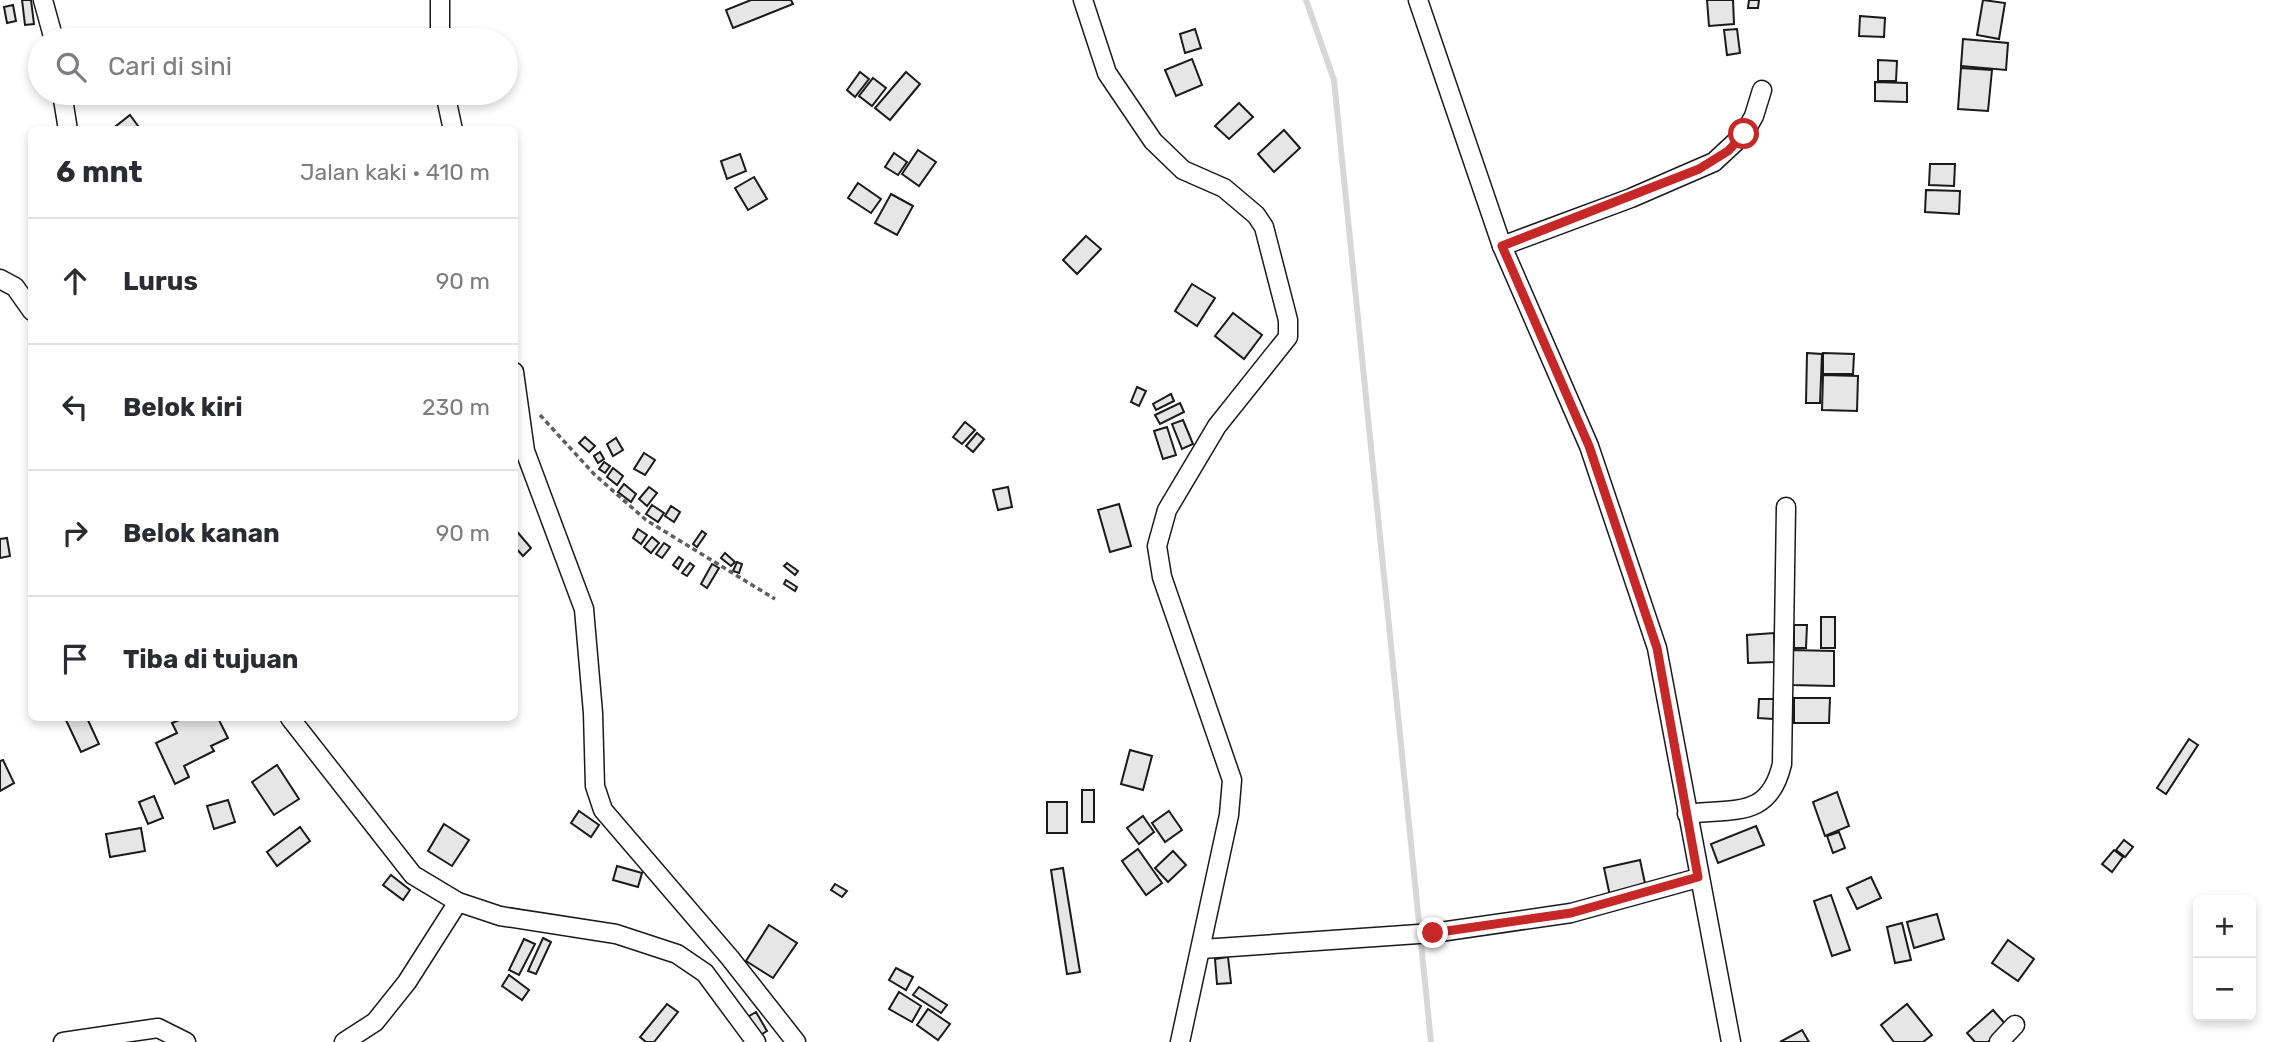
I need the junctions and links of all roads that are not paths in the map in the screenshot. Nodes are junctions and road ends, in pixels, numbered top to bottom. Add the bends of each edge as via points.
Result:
1 (43, 0) edge
2 (440, 0) edge
3 (1083, 0) edge
4 (1418, 0) edge
5 (51, 28) edge
6 (440, 28) edge
7 (1762, 90) dead end
8 (64, 105) edge
9 (448, 105) edge
10 (67, 126) edge
11 (452, 126) edge
12 (1502, 246) junction
13 (0, 279) edge
14 (28, 305) edge
15 (518, 389) edge
16 (1786, 507) dead end
17 (292, 721) edge
18 (1687, 814) junction
19 (1698, 877) junction
20 (458, 902) junction
21 (1202, 949) junction
22 (2015, 1025) dead end
23 (63, 1042) edge
24 (186, 1042) edge
25 (344, 1042) edge
26 (756, 1042) edge
27 (796, 1042) edge
28 (1180, 1042) edge
29 (1731, 1042) edge
30 (1999, 1042) edge

1 - 5 street
2 - 6 street
3 - 21 street via 1107,73 1153,141 1183,170 1224,188 1264,227 1288,320 1288,337 1217,426 1167,510 1157,545 1162,577 1231,780 1230,815
4 - 12 street
7 - 12 street via 1744,134 1714,162
8 - 10 street
9 - 11 street
12 - 18 street via 1589,446 1657,648
13 - 14 street via 15,287
15 - 27 street via 525,451 584,609 595,786 603,810
16 - 18 street via 1782,764 1777,786 1755,806
17 - 20 street via 413,875
18 - 19 street
19 - 21 street via 1571,913 1433,933
19 - 29 street
20 - 25 street via 407,982 375,1022
20 - 26 street via 500,916 616,934 677,954 705,973
21 - 28 street
22 - 30 street
23 - 24 street via 158,1028

